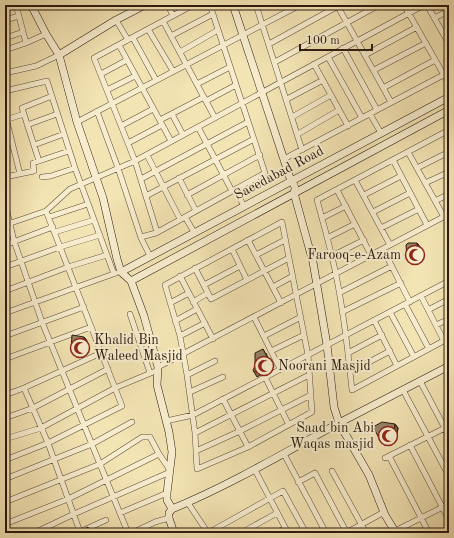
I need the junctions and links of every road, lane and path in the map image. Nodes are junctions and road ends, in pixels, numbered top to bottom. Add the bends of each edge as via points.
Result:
1 (16, 5) edge
2 (31, 5) edge
3 (145, 5) edge
4 (168, 5) edge
5 (193, 5) edge
6 (210, 5) edge
7 (233, 5) edge
8 (339, 5) edge
9 (379, 5) edge
10 (404, 5) edge
11 (424, 5) edge
12 (427, 5) edge
13 (258, 6) edge
14 (297, 6) edge
15 (5, 8) edge
16 (449, 11) edge
17 (409, 13) junction
18 (213, 14) junction
19 (19, 16) junction
20 (173, 16) junction
21 (434, 18) junction
22 (5, 20) edge
23 (116, 20) junction
24 (163, 21) junction
25 (347, 22) junction
26 (263, 24) junction
27 (417, 27) junction
28 (148, 29) junction
29 (218, 30) junction
30 (23, 32) junction
31 (449, 32) edge
32 (46, 34) junction
33 (242, 35) junction
34 (444, 35) junction
35 (171, 36) junction
36 (5, 38) edge
37 (130, 39) junction
38 (358, 41) junction
39 (26, 43) junction
40 (426, 43) junction
41 (269, 44) junction
42 (449, 44) edge
43 (118, 45) junction
44 (223, 45) junction
45 (343, 48) junction
46 (5, 50) edge
47 (180, 52) junction
48 (59, 55) junction
49 (366, 55) junction
50 (328, 57) junction
51 (126, 60) junction
52 (435, 60) junction
53 (275, 62) junction
54 (186, 64) junction
55 (314, 64) junction
56 (230, 66) junction
57 (374, 70) junction
58 (173, 71) junction
59 (449, 72) edge
60 (5, 73) edge
61 (100, 74) junction
62 (444, 75) junction
63 (135, 76) junction
64 (156, 80) junction
65 (323, 80) junction
66 (281, 82) junction
67 (197, 84) junction
68 (449, 84) edge
69 (236, 85) junction
70 (142, 88) junction
71 (383, 88) junction
72 (107, 90) junction
73 (5, 91) edge
74 (262, 92) junction
75 (331, 95) junction
76 (52, 96) junction
77 (449, 97) edge
78 (205, 99) junction
79 (287, 99) junction
80 (391, 102) junction
81 (112, 103) junction
82 (242, 103) junction
83 (153, 109) junction
84 (339, 110) junction
85 (377, 110) junction
86 (449, 110) edge
87 (97, 111) junction
88 (24, 114) junction
89 (57, 114) junction
90 (172, 114) junction
91 (370, 114) junction
92 (292, 117) junction
93 (5, 118) edge
94 (215, 118) junction
95 (362, 118) junction
96 (77, 122) junction
97 (161, 122) junction
98 (248, 122) junction
99 (27, 125) junction
100 (121, 126) junction
101 (348, 126) junction
102 (198, 127) junction
103 (449, 131) edge
104 (7, 133) edge
105 (381, 133) junction
106 (64, 134) junction
107 (298, 134) junction
108 (183, 135) junction
109 (254, 139) junction
110 (171, 141) junction
111 (128, 143) junction
112 (206, 144) junction
113 (34, 145) junction
114 (302, 150) junction
115 (69, 151) junction
116 (408, 152) junction
117 (449, 152) edge
118 (146, 155) junction
119 (260, 155) junction
120 (284, 159) junction
121 (215, 160) junction
122 (393, 160) junction
123 (39, 161) junction
124 (135, 161) junction
125 (75, 168) junction
126 (118, 168) junction
127 (417, 168) junction
128 (155, 171) junction
129 (449, 172) edge
130 (20, 174) junction
131 (223, 175) junction
132 (5, 176) edge
133 (401, 176) junction
134 (42, 177) dead end
135 (96, 178) junction
136 (179, 178) junction
137 (140, 179) junction
138 (355, 180) junction
139 (291, 182) junction
140 (426, 183) junction
141 (81, 184) junction
142 (163, 187) junction
143 (233, 190) junction
144 (337, 190) junction
145 (294, 193) junction
146 (410, 193) junction
147 (449, 194) edge
148 (187, 195) junction
149 (364, 195) junction
150 (146, 196) junction
151 (435, 201) junction
152 (5, 203) edge
153 (88, 204) junction
154 (244, 206) junction
155 (346, 206) junction
156 (418, 209) junction
157 (46, 211) junction
158 (196, 211) junction
159 (373, 212) junction
160 (449, 214) edge
161 (49, 217) junction
162 (444, 217) junction
163 (182, 218) junction
164 (322, 218) junction
165 (94, 220) junction
166 (7, 224) edge
167 (355, 224) junction
168 (427, 225) junction
169 (381, 228) junction
170 (54, 230) junction
171 (156, 232) junction
172 (194, 232) junction
173 (100, 235) junction
174 (141, 237) junction
175 (327, 238) junction
176 (248, 240) junction
177 (286, 240) junction
178 (364, 240) junction
179 (14, 242) junction
180 (5, 245) edge
181 (390, 245) junction
182 (60, 247) junction
183 (232, 249) junction
184 (383, 249) junction
185 (107, 255) junction
186 (371, 255) junction
187 (150, 256) junction
188 (256, 256) junction
189 (332, 256) junction
190 (289, 258) junction
191 (21, 261) junction
192 (240, 266) junction
193 (392, 266) junction
194 (5, 267) edge
195 (68, 267) junction
196 (195, 268) junction
197 (264, 271) junction
198 (118, 273) junction
199 (336, 274) junction
200 (180, 276) junction
201 (293, 276) junction
202 (247, 280) junction
203 (131, 281) junction
204 (449, 281) edge
205 (28, 282) junction
206 (401, 283) junction
207 (317, 284) junction
208 (204, 285) junction
209 (76, 287) junction
210 (273, 287) junction
211 (5, 291) edge
212 (339, 292) junction
213 (189, 293) junction
214 (208, 294) junction
215 (297, 294) junction
216 (421, 296) junction
217 (449, 299) edge
218 (35, 301) junction
219 (193, 302) junction
220 (170, 303) junction
221 (281, 303) junction
222 (408, 303) junction
223 (84, 307) junction
224 (197, 309) junction
225 (428, 310) junction
226 (342, 312) junction
227 (390, 312) junction
228 (5, 313) edge
229 (130, 314) dead end
230 (254, 317) junction
231 (301, 317) junction
232 (449, 319) edge
233 (374, 320) junction
234 (176, 321) junction
235 (43, 322) junction
236 (205, 323) junction
237 (91, 326) junction
238 (436, 326) junction
239 (304, 335) junction
240 (346, 335) junction
241 (382, 335) junction
242 (5, 336) edge
243 (180, 336) junction
244 (264, 336) junction
245 (213, 339) junction
246 (446, 340) edge
247 (51, 342) junction
248 (327, 345) junction
249 (429, 349) junction
250 (271, 351) junction
251 (390, 351) junction
252 (101, 353) junction
253 (348, 353) junction
254 (184, 354) junction
255 (308, 355) junction
256 (414, 357) junction
257 (5, 359) edge
258 (215, 361) dead end
259 (397, 366) junction
260 (449, 366) edge
261 (158, 368) junction
262 (108, 369) junction
263 (280, 369) junction
264 (62, 371) junction
265 (350, 372) junction
266 (150, 373) junction
267 (188, 375) junction
268 (309, 375) junction
269 (223, 377) dead end
270 (265, 377) junction
271 (420, 381) junction
272 (24, 388) junction
273 (115, 388) junction
274 (70, 389) junction
275 (403, 390) junction
276 (190, 392) junction
277 (273, 393) junction
278 (5, 395) edge
279 (311, 395) junction
280 (223, 399) junction
281 (33, 408) junction
282 (78, 408) junction
283 (281, 410) junction
284 (193, 415) junction
285 (231, 415) junction
286 (5, 418) edge
287 (166, 421) junction
288 (132, 422) dead end
289 (339, 423) junction
290 (85, 425) junction
291 (289, 425) junction
292 (447, 427) edge
293 (41, 428) junction
294 (240, 431) junction
295 (195, 433) junction
296 (428, 436) junction
297 (449, 436) edge
298 (5, 440) edge
299 (48, 443) junction
300 (92, 444) junction
301 (410, 445) junction
302 (248, 447) junction
303 (196, 451) junction
304 (159, 454) junction
305 (284, 454) junction
306 (5, 460) edge
307 (54, 460) junction
308 (100, 464) junction
309 (255, 470) junction
310 (170, 471) junction
311 (332, 471) dead end
312 (449, 476) edge
313 (5, 479) edge
314 (61, 479) junction
315 (107, 480) junction
316 (298, 482) junction
317 (167, 493) junction
318 (114, 497) junction
319 (68, 499) junction
320 (270, 499) junction
321 (5, 502) edge
322 (188, 503) junction
323 (449, 504) edge
324 (442, 507) junction
325 (172, 509) junction
326 (384, 512) junction
327 (120, 513) junction
328 (277, 513) junction
329 (74, 514) junction
330 (169, 518) junction
331 (421, 518) junction
332 (106, 520) dead end
333 (449, 520) edge
334 (5, 524) edge
335 (362, 524) junction
336 (140, 531) edge
337 (286, 531) edge
338 (79, 532) edge
339 (395, 532) edge
340 (34, 533) edge
341 (128, 533) edge
342 (132, 533) edge
343 (174, 533) edge
344 (208, 533) edge
345 (241, 533) edge
346 (277, 533) edge
347 (306, 533) edge
348 (326, 533) edge
349 (347, 533) edge
350 (366, 533) edge
351 (430, 533) edge

1 - 15 street
1 - 19 street
2 - 32 street
3 - 23 street
4 - 20 street
5 - 20 street
6 - 18 street
7 - 33 street
8 - 25 street
8 - 41 street
9 - 25 street
10 - 17 street
11 - 17 street
12 - 21 street
13 - 26 street
14 - 26 street
16 - 21 street
17 - 27 street
17 - 38 street
18 - 29 street
18 - 35 street
19 - 22 street
19 - 30 street
20 - 24 street
21 - 34 street
23 - 37 street
23 - 48 street
24 - 28 street
24 - 35 street
25 - 38 street
25 - 53 street
26 - 33 street
26 - 41 street
27 - 40 street
27 - 49 street
28 - 37 street
28 - 58 street
29 - 44 street
29 - 47 street
30 - 36 street
30 - 39 street
31 - 34 street
32 - 39 street
32 - 48 street
33 - 44 street
33 - 74 street
34 - 42 street
35 - 47 street
37 - 43 street
37 - 64 street
38 - 45 street
38 - 49 street
39 - 46 street
40 - 52 street
40 - 57 street
41 - 53 street
43 - 51 street
43 - 61 street via 94,58
44 - 54 street
44 - 56 street
45 - 50 street
45 - 85 street
47 - 54 street
48 - 60 street via 36,66
48 - 96 street
49 - 57 street
50 - 55 street
50 - 95 street
51 - 61 street
51 - 63 street
52 - 62 street
52 - 71 street
53 - 66 street
54 - 58 street
54 - 67 street
55 - 65 street
55 - 66 street
56 - 67 street
56 - 69 street
57 - 71 street
58 - 64 street
59 - 62 street
61 - 72 street
62 - 68 street
62 - 80 street
63 - 70 street
63 - 72 street
64 - 70 street
65 - 75 street
65 - 79 street
66 - 74 street
66 - 79 street
67 - 78 street
69 - 78 street
69 - 82 street
70 - 81 street
70 - 83 street
71 - 80 street
72 - 81 street
73 - 76 street via 47,81
74 - 82 street
74 - 120 street
75 - 84 street
75 - 92 street
76 - 88 street via 22,108
76 - 89 street
77 - 105 street, Saeedabad Road
78 - 90 street
78 - 94 street
79 - 92 street
80 - 85 street
81 - 87 street
81 - 100 street
82 - 94 street
82 - 98 street
83 - 97 street
83 - 100 street
84 - 101 street
84 - 107 street
85 - 91 street
86 - 145 street, Saeedabad Road
87 - 96 street
87 - 126 street
88 - 93 street
88 - 99 street
89 - 99 street
89 - 106 street
90 - 97 street
90 - 108 street
91 - 95 street
91 - 105 street
92 - 107 street
93 - 104 street
94 - 102 street
95 - 101 street
96 - 135 street
97 - 110 street
97 - 111 street
98 - 109 street
98 - 112 street
99 - 113 street
100 - 111 street
101 - 114 street
102 - 108 street
102 - 112 street
103 - 116 street
104 - 130 street
105 - 139 street, Saeedabad Road
106 - 113 street
106 - 115 street
107 - 114 street
108 - 110 street
109 - 119 street
109 - 121 street
110 - 118 street
111 - 124 street
112 - 121 street
112 - 128 street
113 - 123 street
114 - 120 street
115 - 123 street
115 - 125 street
116 - 122 street
116 - 127 street
117 - 127 street
118 - 124 street
118 - 128 street
119 - 131 street
119 - 143 street via 265,173
120 - 139 street
121 - 131 street
121 - 136 street
122 - 133 street
122 - 138 street
123 - 130 street via 33,163 34,171
124 - 126 street
124 - 137 street
125 - 134 street
125 - 141 street
126 - 135 street
126 - 174 street
127 - 140 street
128 - 137 street
128 - 142 street
129 - 140 street
130 - 132 street
131 - 143 street
131 - 148 street
133 - 146 street
133 - 149 street
135 - 141 street
135 - 198 street
136 - 142 street
136 - 148 street
137 - 150 street
138 - 144 street
138 - 149 street
139 - 145 street via 295,186
139 - 154 street, Saeedabad Road
140 - 151 street
141 - 153 street
141 - 157 street via 70,189
142 - 150 street
142 - 163 street
143 - 154 street
143 - 158 street
144 - 155 street
144 - 164 street via 317,200
145 - 203 street, Saeedabad Road
145 - 207 street
146 - 156 street
146 - 159 street
147 - 151 street
148 - 158 street
149 - 159 street
150 - 171 street
151 - 162 street
152 - 166 street
153 - 161 street
153 - 165 street
154 - 172 street, Saeedabad Road
155 - 164 street
155 - 167 street
156 - 168 street
156 - 169 street
157 - 161 street
157 - 166 street
158 - 163 street
159 - 169 street
160 - 162 street
161 - 170 street
162 - 168 street
163 - 171 street
163 - 172 street
164 - 175 street
165 - 170 street
165 - 173 street
166 - 179 street
167 - 175 street
167 - 178 street
168 - 181 street
169 - 181 street
170 - 179 street
170 - 182 street
171 - 174 street
172 - 187 street, Saeedabad Road
173 - 182 street
173 - 185 street
174 - 187 street
175 - 189 street
176 - 177 street via 282,222
176 - 183 street
176 - 188 street
177 - 188 street
177 - 190 street
178 - 186 street
178 - 189 street
179 - 180 street
179 - 191 street
181 - 184 street
182 - 191 street
182 - 195 street
183 - 192 street
183 - 196 street
184 - 186 street
184 - 193 street
185 - 195 street
185 - 198 street
186 - 199 street
187 - 198 street, Saeedabad Road
188 - 197 street
189 - 199 street
190 - 197 street
190 - 201 street
191 - 194 street
191 - 205 street
192 - 202 street
192 - 208 street
193 - 206 street
193 - 212 street
195 - 205 street
195 - 209 street
196 - 200 street
196 - 208 street
197 - 202 street
197 - 210 street
198 - 203 street
198 - 209 street
199 - 207 street
199 - 212 street
200 - 213 street
200 - 220 street via 165,285
201 - 210 street
201 - 215 street
202 - 214 street via 212,300
203 - 261 street via 144,316
204 - 216 street
205 - 211 street
205 - 218 street
206 - 222 street
206 - 226 street
207 - 215 street
207 - 248 street
208 - 214 street
209 - 218 street
209 - 223 street
210 - 221 street
212 - 226 street
213 - 219 street
213 - 220 street
214 - 219 street
215 - 221 street
215 - 231 street
216 - 222 street
216 - 225 street
217 - 225 street
218 - 228 street
218 - 235 street
219 - 224 street
220 - 234 street
221 - 230 street
222 - 227 street
222 - 249 street
223 - 235 street
223 - 237 street
224 - 234 street
224 - 236 street
225 - 238 street
226 - 240 street
227 - 233 street
227 - 256 street
229 - 266 street
230 - 244 street
230 - 245 street
231 - 239 street
231 - 244 street
232 - 238 street
233 - 240 street
233 - 241 street
234 - 243 street
235 - 242 street
235 - 247 street
236 - 243 street
236 - 245 street
237 - 247 street
237 - 252 street
238 - 246 street
239 - 250 street
239 - 255 street
240 - 248 street
240 - 253 street
241 - 251 street
241 - 253 street
243 - 254 street
244 - 250 street
245 - 254 street
246 - 249 street
247 - 257 street
247 - 264 street
248 - 255 street
248 - 289 street via 334,407
249 - 256 street
250 - 263 street
251 - 259 street
251 - 265 street
252 - 262 street
252 - 264 street
253 - 265 street
254 - 261 street
254 - 267 street
255 - 263 street
255 - 268 street
256 - 259 street
258 - 267 street
259 - 265 street via 352,390
260 - 271 street
261 - 266 street
261 - 287 street via 157,385
262 - 273 street
262 - 274 street
263 - 270 street
264 - 272 street
264 - 274 street
266 - 273 street
267 - 276 street
268 - 277 street
268 - 279 street
269 - 276 street
270 - 277 street
270 - 280 street
271 - 275 street
271 - 292 street
272 - 278 street
272 - 281 street
273 - 282 street
273 - 290 street via 122,406
274 - 281 street
274 - 282 street
275 - 289 street
275 - 296 street
276 - 284 street
277 - 283 street
277 - 285 street
279 - 283 street
279 - 291 street via 312,412
280 - 284 street
280 - 285 street
281 - 286 street
281 - 293 street
282 - 290 street
282 - 293 street
283 - 291 street
283 - 294 street
284 - 287 street
284 - 295 street
285 - 294 street
285 - 295 street
287 - 310 street via 172,452
288 - 300 street
289 - 305 street
289 - 326 street via 369,475
290 - 299 street
290 - 300 street
291 - 302 street
292 - 296 street
292 - 297 street
293 - 298 street
293 - 299 street
294 - 302 street
294 - 303 street
295 - 303 street
296 - 301 street
296 - 312 street
299 - 306 street
299 - 307 street
300 - 307 street
300 - 308 street
301 - 324 street
301 - 331 street via 387,457
302 - 303 street via 197,469
304 - 308 street via 150,437 142,437
304 - 310 street
304 - 315 street
305 - 309 street
305 - 316 street
307 - 313 street
307 - 314 street
308 - 314 street
308 - 315 street
309 - 320 street
309 - 322 street
310 - 317 street
310 - 318 street
311 - 335 street
314 - 319 street
314 - 321 street
315 - 318 street
315 - 319 street
316 - 348 street
316 - 349 street via 315,473
317 - 325 street via 167,500
317 - 327 street
318 - 327 street
318 - 329 street
319 - 329 street
319 - 334 street
320 - 328 street
320 - 344 street
320 - 347 street via 283,491
322 - 325 street
322 - 344 street
323 - 324 street
324 - 331 street
324 - 333 street
325 - 330 street
326 - 335 street
326 - 339 street
327 - 341 street
328 - 337 street
328 - 345 street
329 - 338 street
329 - 340 street
330 - 336 street via 155,522
330 - 343 street
331 - 339 street
331 - 351 street
332 - 338 street
335 - 349 street
335 - 350 street
336 - 342 street
337 - 346 street

